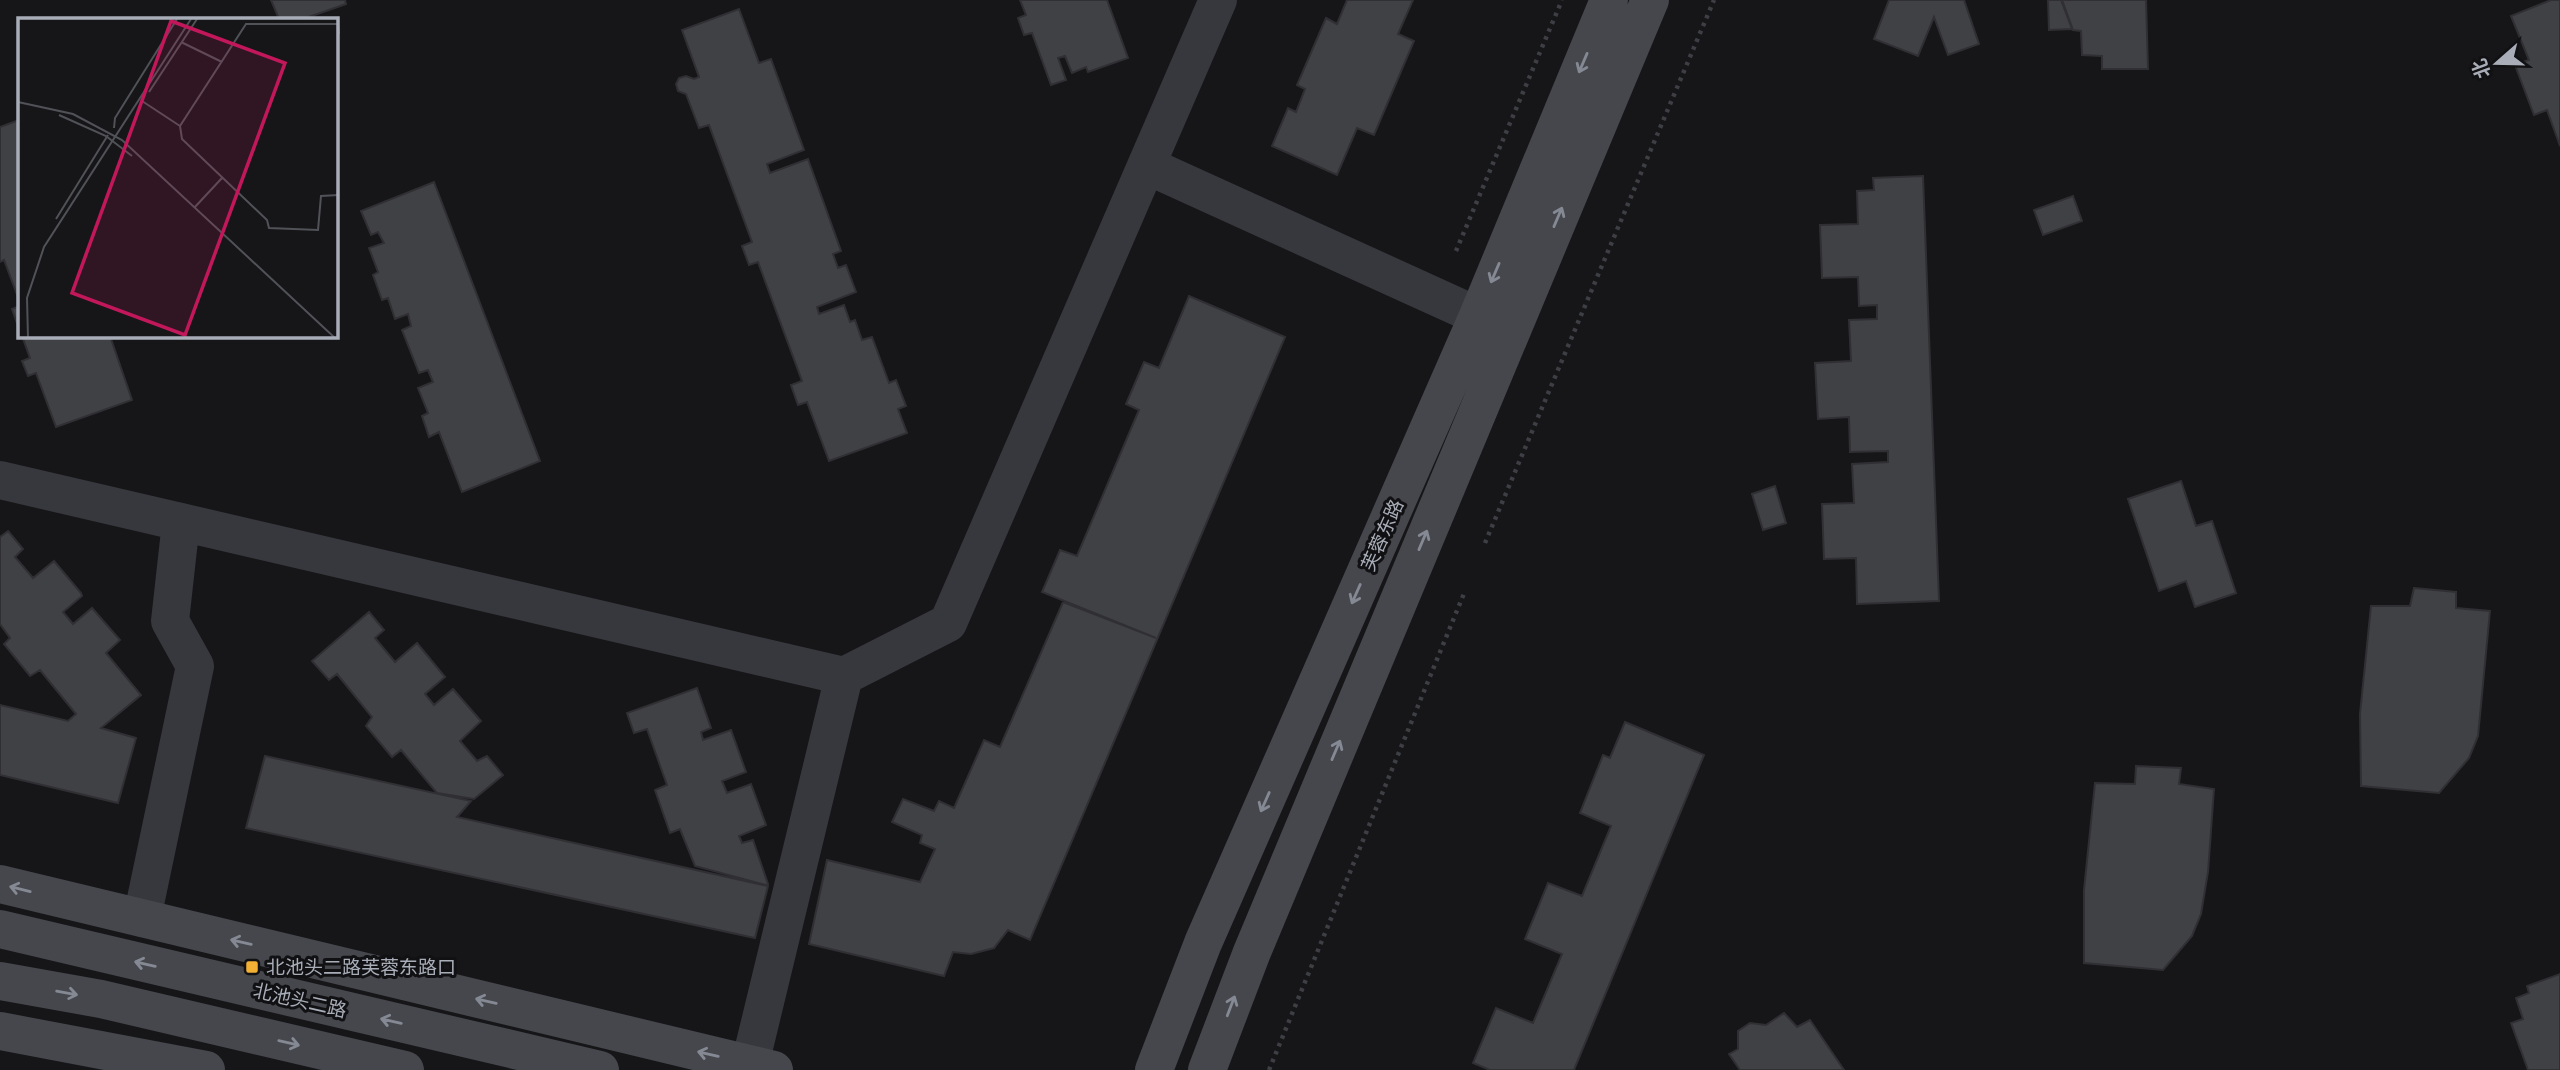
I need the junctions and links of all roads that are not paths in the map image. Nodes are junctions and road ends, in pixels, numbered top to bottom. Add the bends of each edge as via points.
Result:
1 (1218, 0) edge
2 (1609, 0) edge
3 (1650, 0) edge
4 (1148, 166) junction
5 (1478, 316) junction
6 (0, 480) edge
7 (181, 522) junction
8 (844, 676) junction
9 (0, 884) edge
10 (142, 918) junction
11 (0, 929) edge
12 (0, 981) edge
13 (0, 1031) edge
14 (762, 1067) edge
15 (206, 1070) edge
16 (405, 1070) edge
17 (600, 1070) edge
18 (1154, 1070) edge
19 (1207, 1070) edge

1 - 4 street
2 -> 5 main road, 芙蓉东路
19 -> 3 main road, 芙蓉东路 via 1257,939
4 - 5 street
4 - 8 street via 948,623
5 -> 18 main road, 芙蓉东路 via 1203,943
6 - 7 street
7 - 8 street
7 - 10 street via 170,621 195,666
8 - 14 street
10 -> 9 main road
14 -> 10 main road
17 -> 11 main road, 北池头二路
12 -> 16 main road via 101,999
13 - 15 main road

